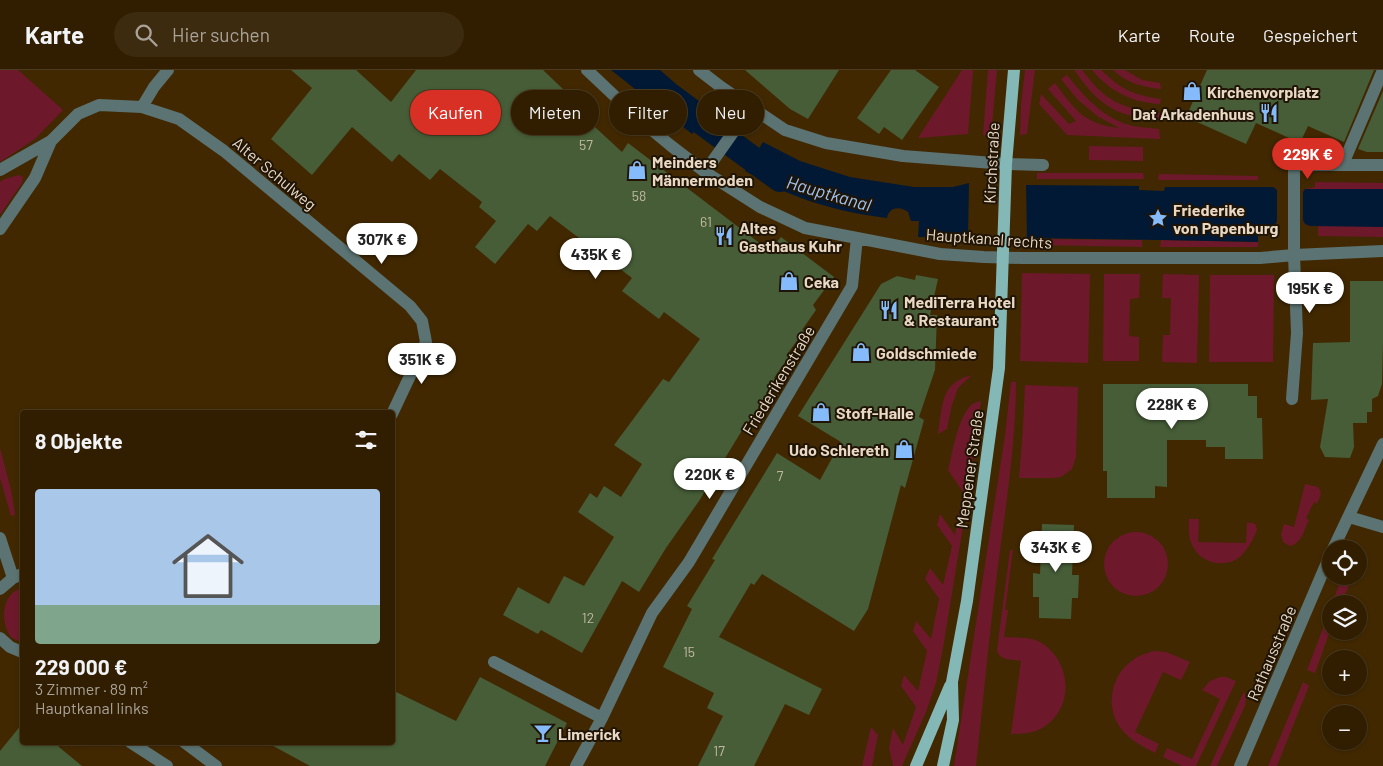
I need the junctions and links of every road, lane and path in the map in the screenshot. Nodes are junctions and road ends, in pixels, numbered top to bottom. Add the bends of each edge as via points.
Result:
1 (168, 70) edge
2 (587, 70) edge
3 (699, 70) edge
4 (1014, 70) edge
5 (1383, 70) edge
6 (724, 90) edge
7 (142, 106) junction
8 (764, 116) edge
9 (731, 135) edge
10 (51, 141) junction
11 (1006, 164) junction
12 (1343, 164) junction
13 (1383, 165) edge
14 (1043, 166) dead end
15 (0, 170) edge
16 (705, 172) junction
17 (0, 229) edge
18 (857, 238) junction
19 (1383, 251) edge
20 (1294, 254) junction
21 (1003, 258) junction
22 (1292, 399) dead end
23 (394, 410) edge
24 (1383, 444) edge
25 (1349, 516) junction
26 (1383, 527) edge
27 (0, 538) edge
28 (1337, 540) edge
29 (1322, 574) edge
30 (18, 576) edge
31 (0, 589) edge
32 (0, 638) edge
33 (20, 651) edge
34 (494, 662) dead end
35 (952, 682) junction
36 (602, 718) junction
37 (135, 745) edge
38 (188, 745) edge
39 (167, 766) edge
40 (216, 766) edge
41 (576, 766) edge
42 (916, 766) edge
43 (943, 766) edge
44 (1240, 766) edge

1 - 7 street
2 - 16 street, Hauptkanal rechts via 670,146
3 - 6 street
4 - 11 main road, Kirchstraße
5 - 12 street
7 - 10 street, Alter Schulweg via 99,105 78,114
7 - 23 street, Alter Schulweg via 179,119 224,151 410,306 422,321 426,342
8 - 11 street via 785,130 826,143 903,156
9 - 16 street
10 - 15 street, Alter Schulweg
10 - 17 street via 36,178
11 - 14 street
11 - 21 main road, Kirchstraße
12 - 13 street
12 - 20 street via 1294,165
16 - 18 street, Hauptkanal rechts via 760,206 805,228
18 - 21 street, Hauptkanal rechts via 940,254
18 - 36 street, Friederikenstraße via 852,286 689,562 652,612
19 - 20 street, Hauptkanal rechts
20 - 21 street, Hauptkanal rechts via 1260,258
20 - 22 street via 1297,333
21 - 35 main road, Meppener Straße via 999,368 969,592
24 - 25 street
25 - 26 street
25 - 28 street
27 - 30 street
29 - 44 street, Rathausstraße
30 - 31 street
32 - 33 street
34 - 36 street
35 - 42 main road, Meppener Straße
35 - 43 main road, Meppener Straße via 953,720
36 - 41 street, Friederikenstraße
37 - 39 street
38 - 40 street

